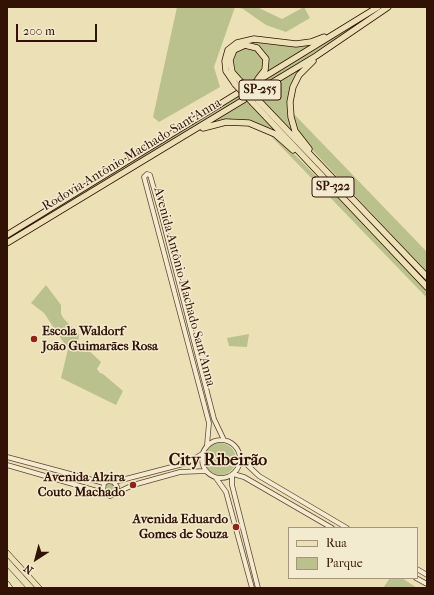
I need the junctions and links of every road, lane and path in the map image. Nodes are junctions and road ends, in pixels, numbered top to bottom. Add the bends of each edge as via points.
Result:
1 (378, 7) edge
2 (388, 7) edge
3 (346, 27) junction
4 (349, 33) junction
5 (237, 82) junction
6 (251, 86) junction
7 (256, 102) junction
8 (169, 145) junction
9 (340, 186) junction
10 (154, 190) junction
11 (149, 191) junction
12 (49, 209) junction
13 (359, 215) junction
14 (7, 232) edge
15 (7, 235) edge
16 (7, 242) edge
17 (171, 252) junction
18 (165, 254) junction
19 (427, 277) edge
20 (427, 287) edge
21 (193, 338) junction
22 (188, 340) junction
23 (208, 398) junction
24 (203, 400) junction
25 (224, 440) junction
26 (207, 445) junction
27 (202, 454) junction
28 (7, 457) edge
29 (240, 458) junction
30 (7, 465) edge
31 (44, 468) junction
32 (159, 470) junction
33 (206, 471) junction
34 (42, 474) junction
35 (232, 474) junction
36 (161, 477) junction
37 (216, 477) junction
38 (114, 482) junction
39 (104, 483) junction
40 (277, 487) junction
41 (104, 493) junction
42 (116, 493) junction
43 (274, 494) junction
44 (240, 518) junction
45 (234, 519) junction
46 (330, 527) edge
47 (344, 527) edge
48 (7, 553) edge
49 (425, 573) edge
50 (255, 577) junction
51 (249, 579) junction
52 (418, 579) edge
53 (7, 584) edge
54 (427, 584) edge
55 (10, 588) edge
56 (39, 588) edge
57 (252, 588) edge
58 (258, 588) edge

1 - 3 highway, Rodovia Antônio Machado Sant'Anna / SP-255
2 - 4 highway, Rodovia Antônio Machado Sant'Anna / SP-255
3 - 5 highway via 306,43 254,39 237,43 230,48 225,61 226,71
3 - 6 highway, Rodovia Antônio Machado Sant'Anna / SP-255
4 - 8 highway, Rodovia Antônio Machado Sant'Anna / SP-255 via 316,56
4 - 9 highway via 303,70 295,83 290,102 291,117 297,134
5 - 6 highway via 230,68 231,55 241,46 255,47 263,54 266,65 262,75
5 - 7 highway, bridge
6 - 12 highway, Rodovia Antônio Machado Sant'Anna / SP-255
7 - 9 highway, SP-322
7 - 13 highway, SP-322
8 - 13 highway via 218,123 239,122 258,126 286,143
8 - 16 highway, Rodovia Antônio Machado Sant'Anna / SP-255
9 - 19 highway, SP-322
10 - 11 street
10 - 11 street, Avenida Antônio Machado Sant'Anna via 150,175 147,174 144,177
10 - 17 street, Avenida Antônio Machado Sant'Anna
11 - 18 street, Avenida Antônio Machado Sant'Anna
12 - 14 highway
12 - 15 highway, Rodovia Antônio Machado Sant'Anna / SP-255
13 - 20 highway, SP-322
17 - 18 street
17 - 21 street, Avenida Antônio Machado Sant'Anna
18 - 22 street, Avenida Antônio Machado Sant'Anna
21 - 22 street
21 - 23 street, Avenida Antônio Machado Sant'Anna
22 - 24 street, Avenida Antônio Machado Sant'Anna
23 - 24 street
23 - 25 street, Avenida Antônio Machado Sant'Anna
24 - 26 street, Avenida Antônio Machado Sant'Anna via 209,422
25 - 26 street via 213,441
25 - 29 street via 235,446
26 - 27 street
27 - 32 street via 187,463
27 - 33 street
28 - 31 street
29 - 35 street via 238,467
29 - 40 street via 252,471
30 - 34 street
31 - 34 street
31 - 39 street
32 - 36 street
32 - 38 street
33 - 36 street via 184,471
33 - 37 street
34 - 41 street
35 - 37 street via 223,478
35 - 43 street via 244,477
35 - 44 street
36 - 42 street
37 - 45 street via 226,492
38 - 39 street
38 - 42 street via 117,487
39 - 41 street
40 - 43 street
40 - 47 street
41 - 42 street via 110,496
43 - 46 street
44 - 45 street
44 - 50 street
45 - 51 street
48 - 56 main road
49 - 52 street
50 - 51 street
50 - 58 street
51 - 57 street
52 - 54 street
53 - 55 main road

